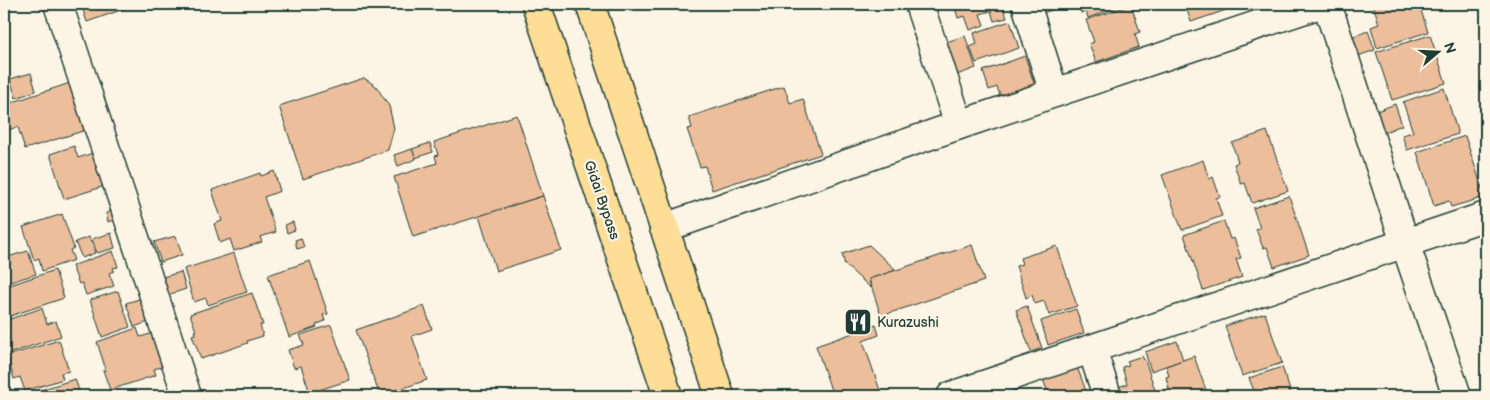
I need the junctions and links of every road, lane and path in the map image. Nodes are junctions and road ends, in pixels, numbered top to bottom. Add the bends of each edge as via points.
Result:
1 (58, 4) edge
2 (536, 4) edge
3 (590, 4) edge
4 (919, 4) edge
5 (1026, 4) edge
6 (1320, 4) edge
7 (1327, 4) edge
8 (1054, 94) junction
9 (959, 125) junction
10 (1486, 216) edge
11 (664, 228) junction
12 (1405, 243) junction
13 (1092, 349) junction
14 (187, 396) edge
15 (668, 396) edge
16 (720, 396) edge
17 (951, 396) edge
18 (1107, 396) edge
19 (1457, 396) edge

1 - 14 street
2 - 15 highway, Gidai Bypass
3 - 11 highway
4 - 9 street
5 - 8 street
6 - 8 street
7 - 12 street
8 - 9 street
9 - 11 street
10 - 12 street
11 - 16 highway
12 - 13 street
12 - 19 street
13 - 17 street
13 - 18 street

